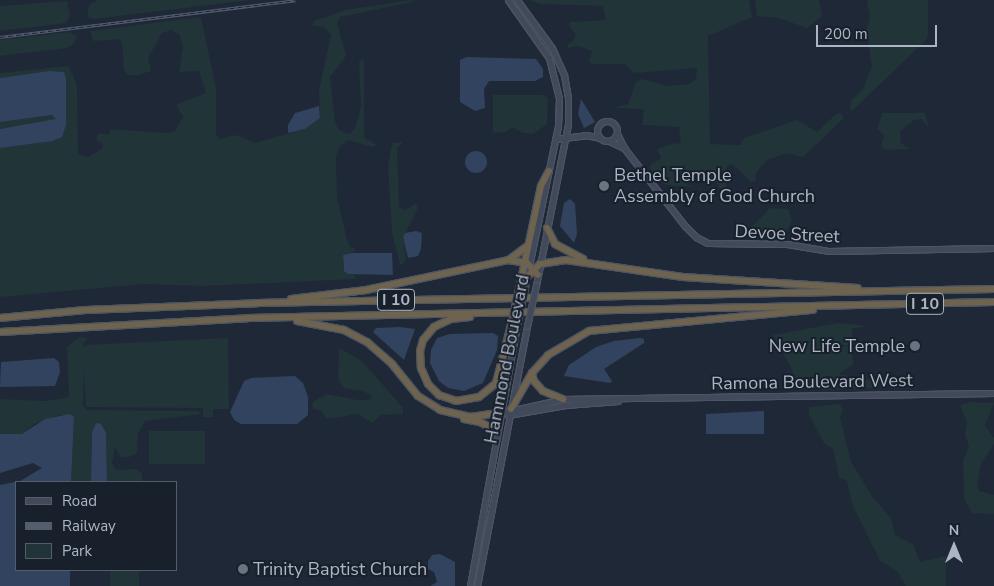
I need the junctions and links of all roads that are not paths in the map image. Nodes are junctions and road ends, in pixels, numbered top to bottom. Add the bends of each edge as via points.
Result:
1 (508, 0) edge
2 (517, 0) edge
3 (598, 129) junction
4 (617, 134) junction
5 (586, 135) junction
6 (565, 138) junction
7 (600, 138) junction
8 (556, 139) junction
9 (609, 141) junction
10 (624, 148) junction
11 (549, 171) junction
12 (547, 228) junction
13 (529, 242) junction
14 (994, 248) edge
15 (508, 260) junction
16 (591, 262) junction
17 (540, 264) junction
18 (529, 265) junction
19 (538, 275) junction
20 (527, 277) joint
21 (522, 286) junction
22 (994, 289) edge
23 (874, 290) junction
24 (994, 302) edge
25 (257, 303) junction
26 (869, 305) junction
27 (501, 313) junction
28 (0, 318) edge
29 (248, 318) junction
30 (514, 325) junction
31 (0, 332) edge
32 (532, 373) junction
33 (994, 392) edge
34 (562, 399) junction
35 (630, 400) junction
36 (440, 410) junction
37 (511, 412) junction
38 (500, 413) junction
39 (496, 431) junction
40 (470, 586) edge
41 (477, 586) edge

1 - 8 street via 540,42 553,68 559,98
2 - 6 street via 552,48 564,74 568,98
3 - 4 street via 602,123 609,122 616,126
3 - 5 street
3 - 7 street
4 - 9 street
4 - 10 street, Devoe Street
5 - 6 street
5 - 7 street
6 - 8 street
6 - 12 street, Hammond Boulevard
7 - 9 street
8 - 11 street, Hammond Boulevard
9 - 10 street, Devoe Street
10 - 14 street, Devoe Street via 684,226 708,243 787,244 829,250
11 - 13 highway via 541,186
11 - 18 street, Hammond Boulevard
12 - 16 highway via 555,244
12 - 17 street, Hammond Boulevard
13 - 15 highway via 521,253
13 - 18 highway
15 - 18 highway
15 - 25 highway via 366,290
16 - 17 highway via 557,260
16 - 23 highway via 683,277
17 - 18 highway
17 - 19 street, Hammond Boulevard
18 - 19 highway
18 - 20 highway
18 - 21 highway
19 - 37 street, Hammond Boulevard, bridge
20 - 21 street, Hammond Boulevard
21 - 30 highway, bridge
22 - 23 highway, I 10
23 - 25 highway, I 10
24 - 26 highway, I 10
25 - 28 highway, I 10 via 86,310
26 - 27 highway, I 10
26 - 32 highway via 602,328 563,344
27 - 29 highway, I 10
27 - 30 highway via 451,319 430,330 420,357 422,372 431,388 456,401 486,393 502,371
29 - 31 highway, I 10
29 - 36 highway via 320,323 349,333 381,352 418,396
30 - 38 street, Hammond Boulevard
32 - 34 highway via 542,391
32 - 37 highway
33 - 35 street, Ramona Boulevard West
34 - 35 street, Ramona Boulevard West
34 - 37 street, Ramona Boulevard West
35 - 37 street, Ramona Boulevard West
36 - 38 highway via 470,417
36 - 39 highway
37 - 38 street, Ramona Boulevard West
37 - 41 street, Hammond Boulevard
38 - 39 street, Hammond Boulevard
39 - 40 street, Hammond Boulevard

